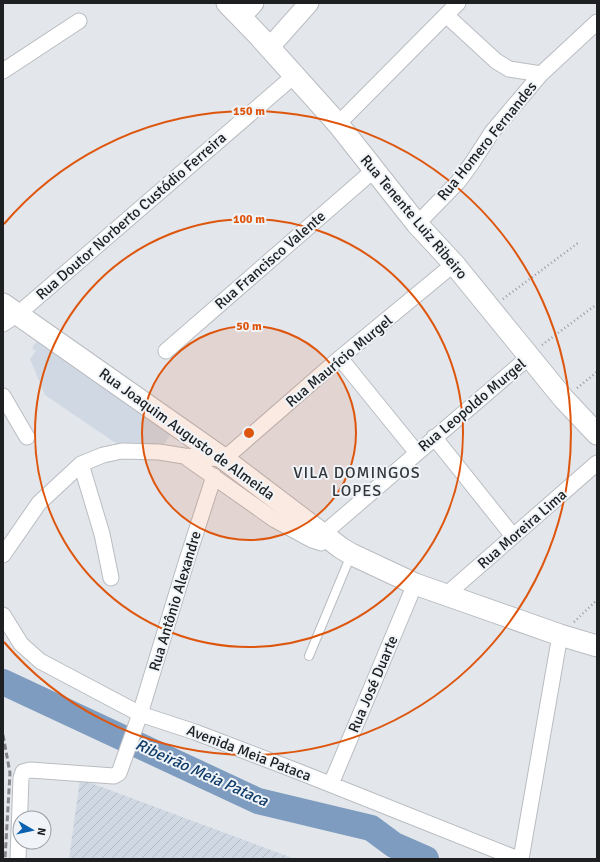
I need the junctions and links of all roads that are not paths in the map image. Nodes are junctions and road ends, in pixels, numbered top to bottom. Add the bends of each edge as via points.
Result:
1 (309, 3) edge
2 (458, 3) edge
3 (241, 8) edge
4 (446, 15) junction
5 (79, 21) dead end
6 (597, 22) edge
7 (269, 48) junction
8 (3, 71) edge
9 (540, 74) junction
10 (295, 75) junction
11 (338, 124) junction
12 (374, 170) junction
13 (417, 224) junction
14 (454, 264) junction
15 (8, 314) edge
16 (166, 351) dead end
17 (530, 356) junction
18 (340, 358) junction
19 (3, 396) edge
20 (597, 434) edge
21 (27, 437) dead end
22 (434, 437) junction
23 (417, 453) junction
24 (184, 456) junction
25 (224, 459) junction
26 (597, 463) edge
27 (81, 464) junction
28 (214, 476) junction
29 (513, 536) junction
30 (318, 537) junction
31 (346, 551) junction
32 (3, 555) edge
33 (111, 578) dead end
34 (415, 584) junction
35 (447, 594) junction
36 (3, 615) edge
37 (560, 635) junction
38 (597, 646) edge
39 (309, 656) dead end
40 (138, 720) junction
41 (331, 784) junction
42 (18, 859) edge
43 (518, 859) edge
44 (521, 859) edge

1 - 7 street
2 - 4 street
3 - 7 main road, Rua Tenente Luiz Ribeiro
4 - 9 street via 496,61 509,69
4 - 11 street
5 - 8 street
6 - 9 street, Rua Homero Fernandes
7 - 10 main road, Rua Tenente Luiz Ribeiro
9 - 13 street, Rua Homero Fernandes via 492,132 458,182
10 - 11 main road, Rua Tenente Luiz Ribeiro
10 - 15 street, Rua Doutor Norberto Custódio Ferreira
11 - 12 main road, Rua Tenente Luiz Ribeiro
12 - 13 main road, Rua Tenente Luiz Ribeiro
12 - 16 street, Rua Francisco Valente
13 - 14 main road, Rua Tenente Luiz Ribeiro
14 - 17 main road, Rua Tenente Luiz Ribeiro
14 - 18 street, Rua Maurício Murgel
15 - 25 main road, Rua Joaquim Augusto de Almeida
17 - 20 main road, Rua Tenente Luiz Ribeiro via 563,398
17 - 22 street, Rua Leopoldo Murgel
18 - 23 street
18 - 25 street, Rua Maurício Murgel
19 - 21 street
22 - 23 street, Rua Leopoldo Murgel
22 - 29 street
23 - 30 street, Rua Leopoldo Murgel
24 - 25 street
24 - 27 street via 122,451
24 - 28 street
25 - 30 main road, Rua Joaquim Augusto de Almeida
26 - 29 street, Rua Moreira Lima
27 - 32 street via 39,503
27 - 33 street via 102,534
28 - 30 street via 275,520
28 - 40 street, Rua Antônio Alexandre
29 - 35 street, Rua Moreira Lima
30 - 31 main road, Rua Joaquim Augusto de Almeida
31 - 34 main road, Rua Joaquim Augusto de Almeida
31 - 39 lane
34 - 35 main road, Rua Joaquim Augusto de Almeida
34 - 41 street, Rua José Duarte
35 - 37 main road, Rua Joaquim Augusto de Almeida
36 - 40 street, Avenida Meia Pataca via 21,644 40,661
37 - 38 main road, Rua Joaquim Augusto de Almeida
37 - 44 street
40 - 41 street, Avenida Meia Pataca via 196,732
40 - 42 street, Rua Antônio Alexandre via 119,773 114,776 30,770 23,772
41 - 43 street, Avenida Meia Pataca

